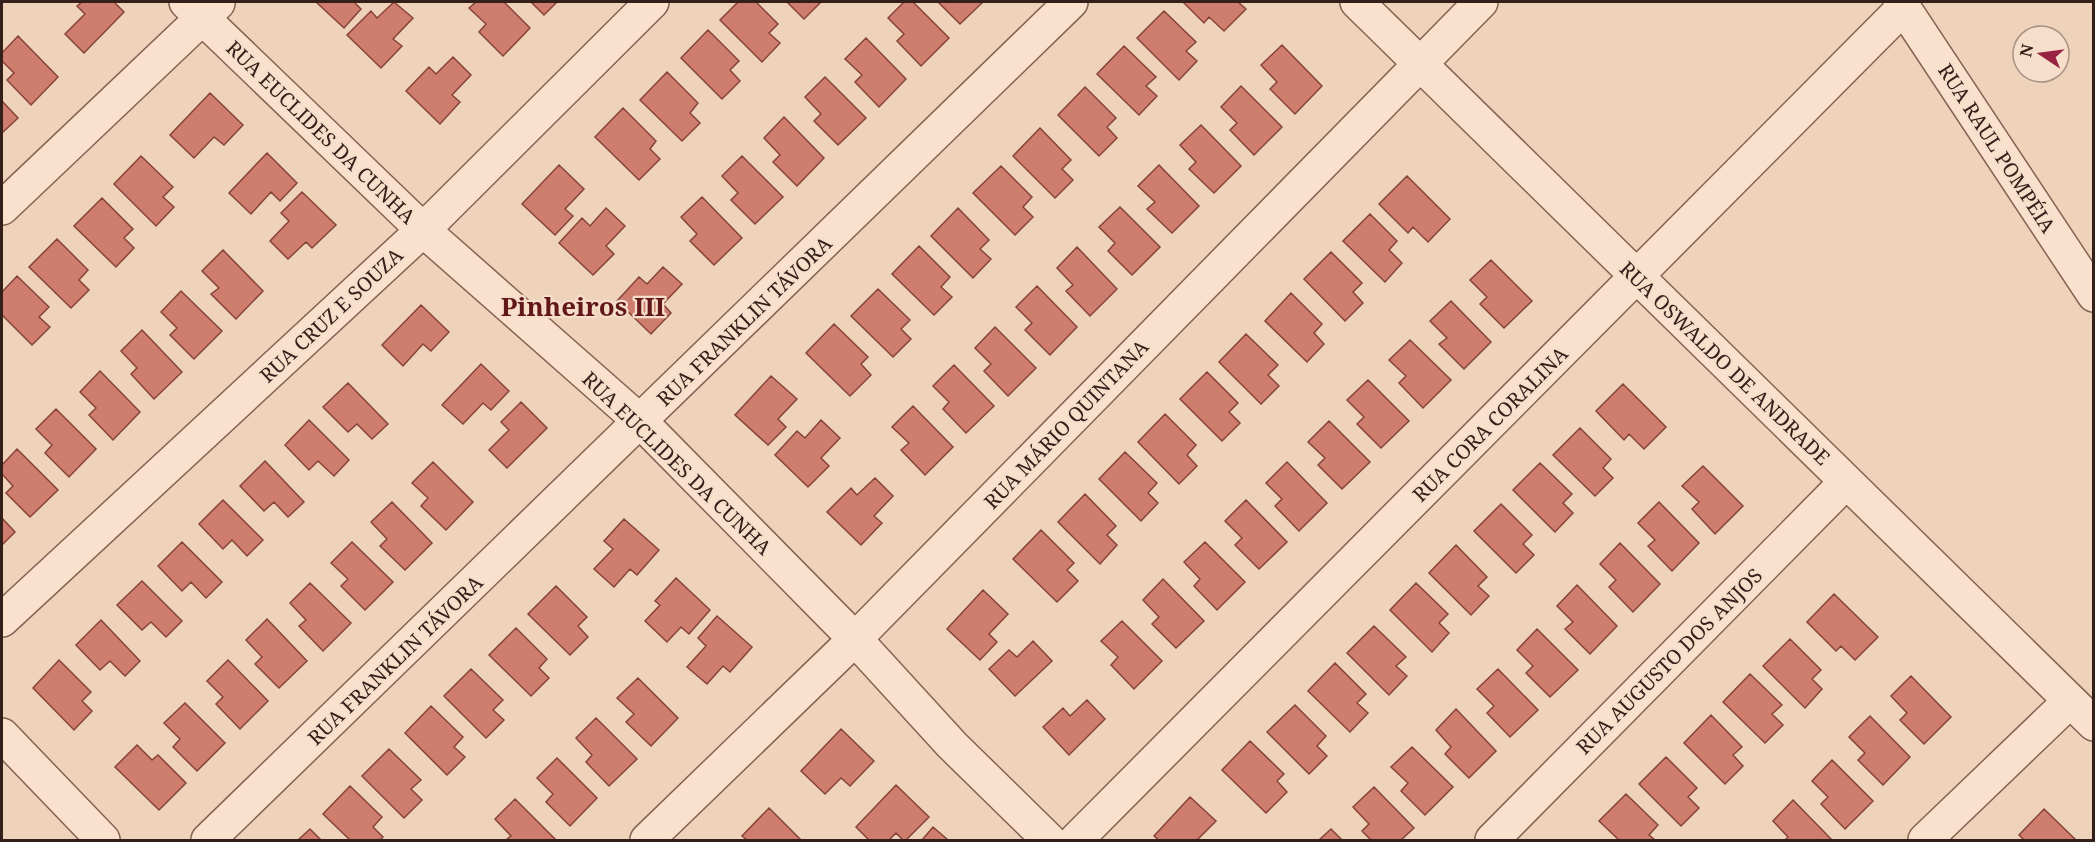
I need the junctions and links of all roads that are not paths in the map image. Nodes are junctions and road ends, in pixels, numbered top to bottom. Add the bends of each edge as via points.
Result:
1 (652, 2) edge
2 (1071, 2) edge
3 (1357, 2) edge
4 (1481, 2) edge
5 (1902, 4) edge
6 (202, 7) edge
7 (1420, 63) junction
8 (2, 208) edge
9 (423, 230) junction
10 (1636, 276) junction
11 (2094, 295) edge
12 (641, 422) junction
13 (1846, 482) junction
14 (2, 620) edge
15 (855, 639) junction
16 (2070, 701) junction
17 (2094, 724) edge
18 (2, 735) edge
19 (103, 840) edge
20 (208, 840) edge
21 (647, 840) edge
22 (1049, 840) edge
23 (1077, 840) edge
24 (1492, 840) edge
25 (1925, 840) edge

1 - 9 street, RUA CRUZ E SOUZA
2 - 12 street, RUA FRANKLIN TÁVORA
3 - 7 street, RUA OSWALDO DE ANDRADE
4 - 7 street, RUA MÁRIO QUINTANA
5 - 10 street, RUA CORA CORALINA
5 - 11 street, RUA RAUL POMPÉIA
6 - 8 street
6 - 9 street, RUA EUCLIDES DA CUNHA
7 - 10 street, RUA OSWALDO DE ANDRADE
7 - 15 street, RUA MÁRIO QUINTANA
9 - 12 street, RUA EUCLIDES DA CUNHA
9 - 14 street, RUA CRUZ E SOUZA
10 - 13 street, RUA OSWALDO DE ANDRADE
10 - 23 street, RUA CORA CORALINA
12 - 15 street, RUA EUCLIDES DA CUNHA
12 - 20 street, RUA FRANKLIN TÁVORA
13 - 16 street, RUA OSWALDO DE ANDRADE
13 - 24 street, RUA AUGUSTO DOS ANJOS
15 - 21 street, RUA MÁRIO QUINTANA
15 - 22 street, RUA EUCLIDES DA CUNHA via 952,745
16 - 17 street, RUA OSWALDO DE ANDRADE
16 - 25 street
18 - 19 street

